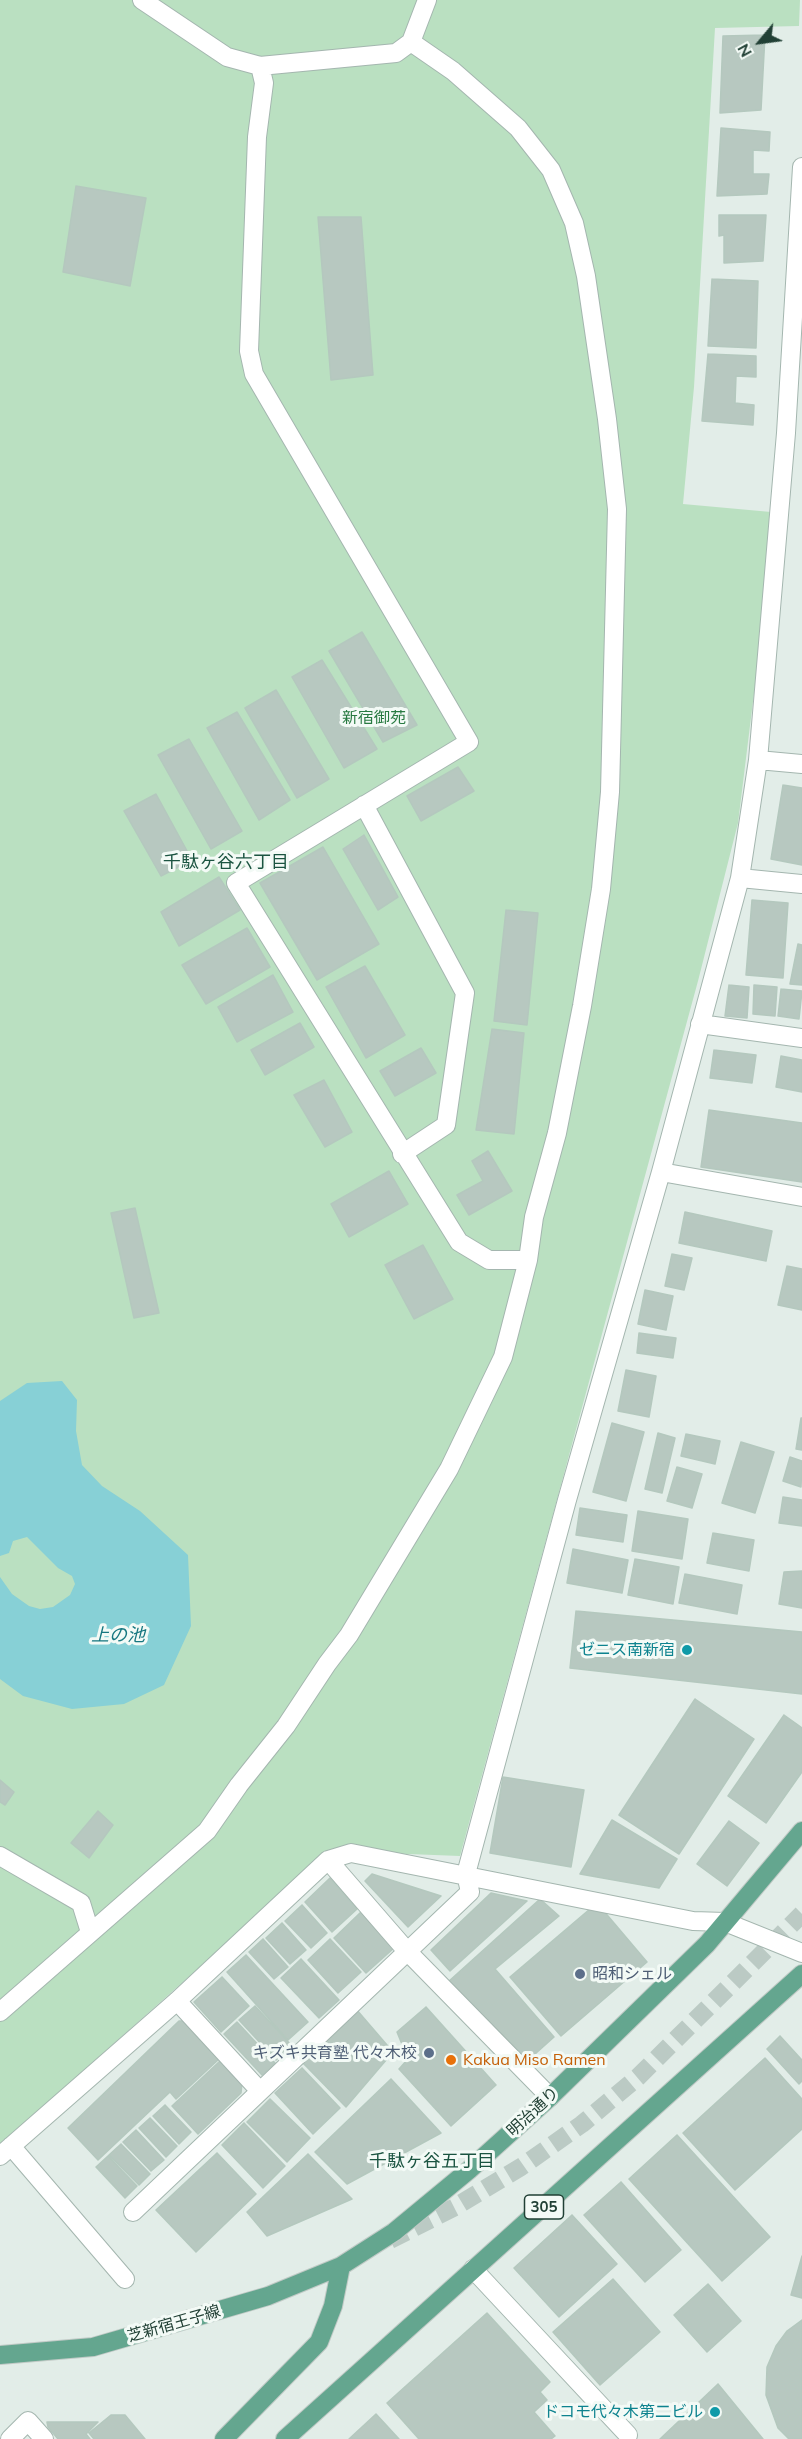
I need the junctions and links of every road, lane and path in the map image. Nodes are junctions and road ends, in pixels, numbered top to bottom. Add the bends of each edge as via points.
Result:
1 (142, 0) edge
2 (427, 0) edge
3 (411, 42) junction
4 (260, 66) junction
5 (802, 167) edge
6 (794, 434) edge
7 (758, 760) junction
8 (802, 764) edge
9 (364, 805) junction
10 (740, 878) junction
11 (802, 884) edge
12 (700, 1024) junction
13 (802, 1038) edge
14 (402, 1154) junction
15 (661, 1172) junction
16 (802, 1197) edge
17 (528, 1260) junction
18 (802, 1831) edge
19 (0, 1856) edge
20 (328, 1860) junction
21 (466, 1874) junction
22 (725, 1922) junction
23 (90, 1932) junction
24 (406, 1950) junction
25 (802, 1953) edge
26 (802, 1974) edge
27 (177, 2001) junction
28 (0, 2012) edge
29 (260, 2091) junction
30 (550, 2097) junction
31 (5, 2151) edge
32 (133, 2212) dead end
33 (341, 2266) junction
34 (473, 2269) junction
35 (125, 2279) dead end
36 (0, 2355) edge
37 (628, 2435) dead end
38 (10, 2439) edge
39 (44, 2439) edge
40 (224, 2439) edge
41 (285, 2439) edge

1 - 4 street via 227,57
2 - 3 street
3 - 4 street via 396,53
3 - 17 street via 453,71 518,128 550,170 574,223 586,276 617,509 610,782 601,889 582,1006 557,1133 534,1217
4 - 9 street via 264,83 257,136 249,351 254,374 469,742
5 - 6 street
6 - 7 street
7 - 8 street
7 - 10 street
9 - 14 street via 465,993 446,1125
9 - 14 street via 236,883
10 - 11 street
10 - 12 street
12 - 13 street
12 - 15 street
14 - 17 street via 459,1242 489,1260
15 - 16 street
15 - 21 street
17 - 23 street via 503,1357 470,1429 349,1635 207,1831
18 - 22 main road, 明治通り
19 - 23 street via 81,1903
20 - 21 street via 351,1853
20 - 24 street
20 - 27 street
21 - 22 street via 693,1921
21 - 24 street via 470,1892
22 - 25 street
22 - 30 main road, 明治通り
23 - 28 street
24 - 29 street
24 - 30 street
26 - 34 main road, 305
27 - 29 street
27 - 31 street
29 - 32 street
30 - 33 main road, 明治通り via 393,2232
31 - 35 street
33 - 36 main road, 芝新宿王子線 via 268,2296 93,2347
33 - 40 main road via 333,2306 319,2342
34 - 37 street
34 - 41 main road, 305
38 - 39 street via 28,2421

